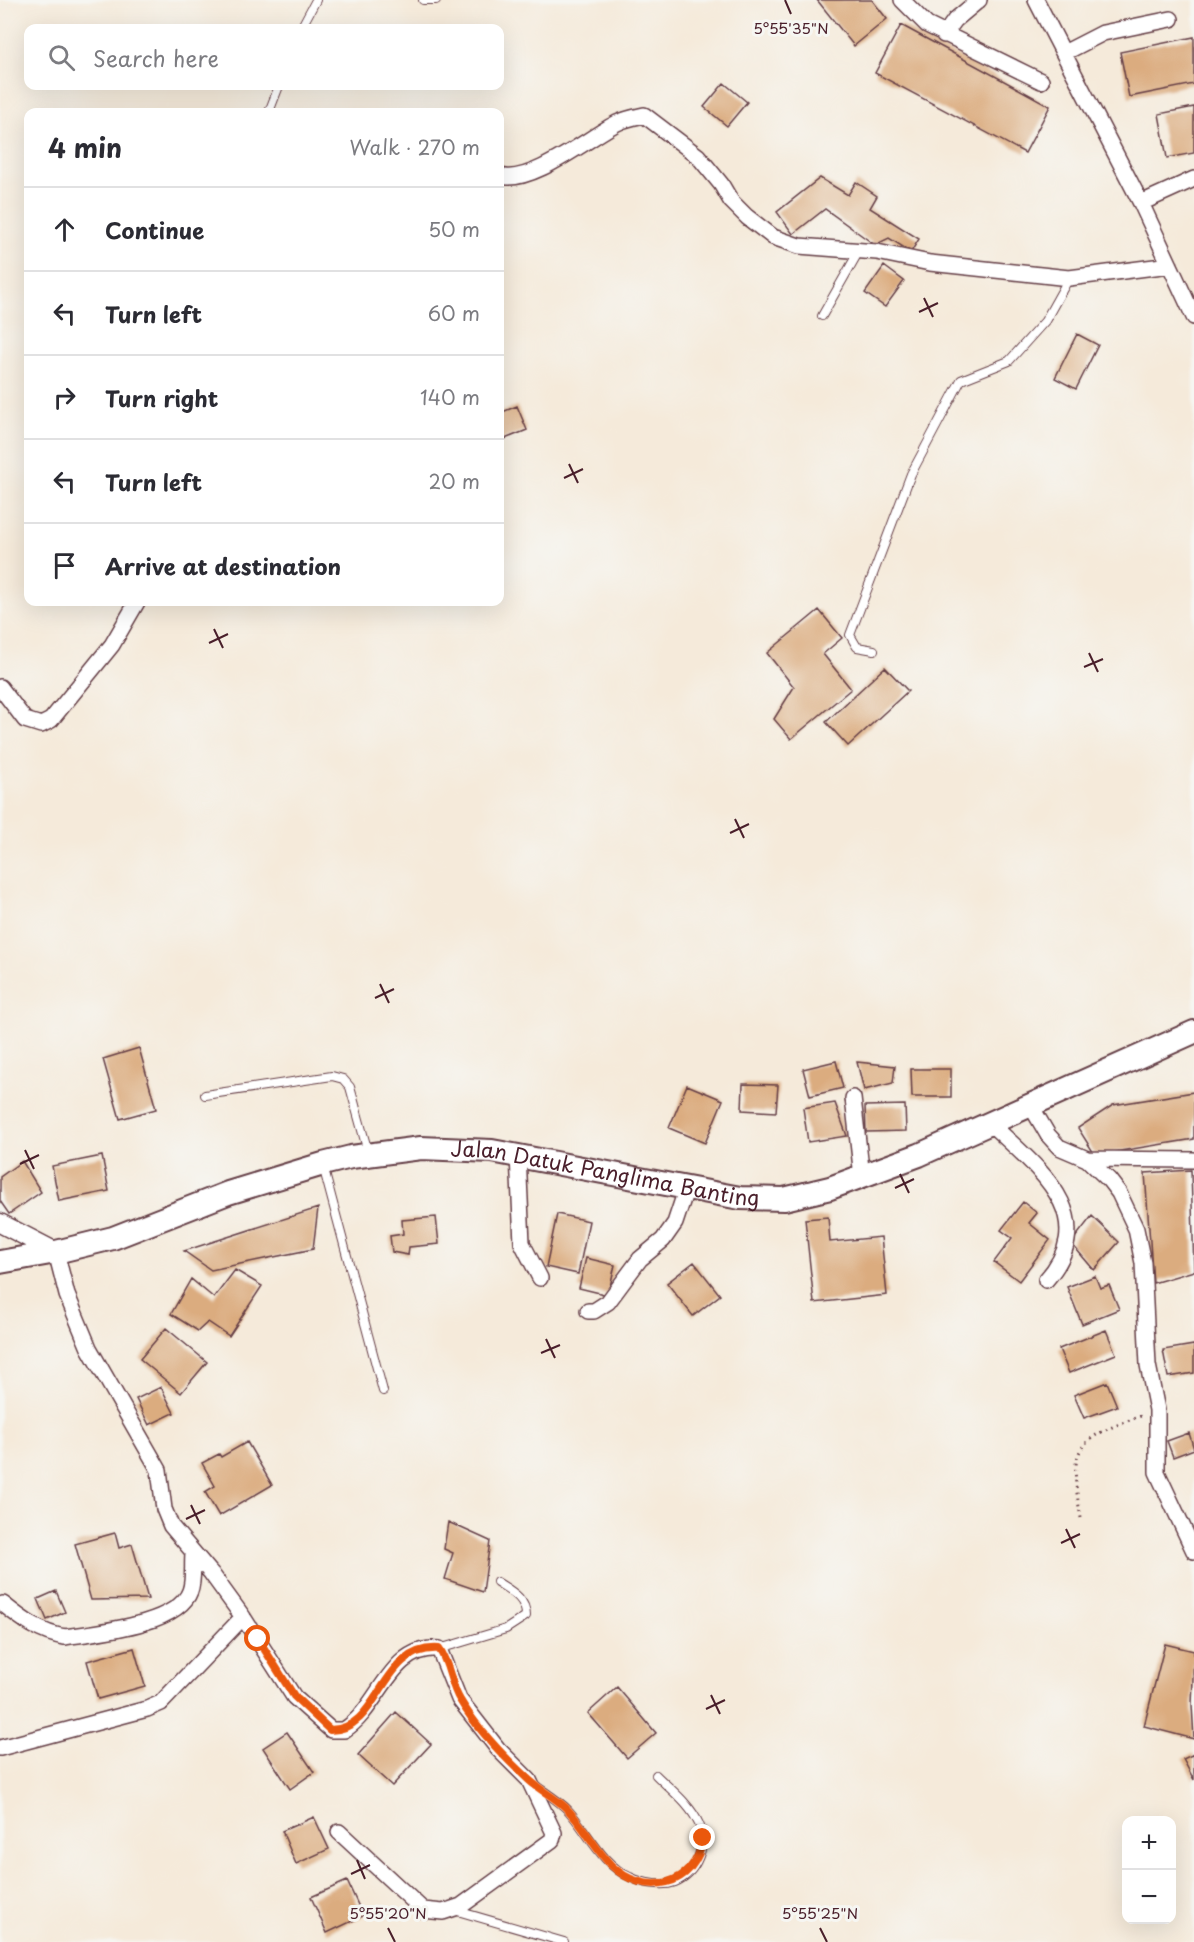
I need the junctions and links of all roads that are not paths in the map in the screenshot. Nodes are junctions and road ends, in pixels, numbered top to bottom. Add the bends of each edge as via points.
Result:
1 (316, 0) edge
2 (423, 0) edge
3 (436, 0) edge
4 (902, 0) edge
5 (979, 0) edge
6 (1036, 0) edge
7 (1171, 19) dead end
8 (303, 24) edge
9 (944, 35) junction
10 (1064, 53) junction
11 (1041, 81) dead end
12 (277, 90) edge
13 (271, 108) edge
14 (504, 177) edge
15 (1194, 179) edge
16 (1141, 203) junction
17 (859, 251) junction
18 (1170, 265) junction
19 (1069, 278) junction
20 (822, 316) dead end
21 (1194, 317) edge
22 (135, 606) edge
23 (874, 650) dead end
24 (0, 687) edge
25 (1194, 1032) edge
26 (205, 1095) dead end
27 (853, 1098) dead end
28 (1031, 1106) junction
29 (991, 1124) junction
30 (368, 1155) junction
31 (518, 1155) junction
32 (1087, 1159) junction
33 (1194, 1160) edge
34 (323, 1164) junction
35 (862, 1177) junction
36 (687, 1187) junction
37 (0, 1223) edge
38 (56, 1252) junction
39 (0, 1262) edge
40 (540, 1278) dead end
41 (1046, 1280) dead end
42 (588, 1311) dead end
43 (383, 1391) dead end
44 (1194, 1551) edge
45 (193, 1555) junction
46 (497, 1582) dead end
47 (3, 1604) dead end
48 (243, 1617) junction
49 (439, 1649) junction
50 (0, 1748) edge
51 (656, 1775) dead end
52 (529, 1780) junction
53 (339, 1832) dead end
54 (453, 1909) junction
55 (564, 1942) edge

1 - 8 lane
2 - 3 lane
4 - 9 street via 927,26
5 - 9 street
6 - 10 street
7 - 10 street via 1102,33
9 - 11 street
10 - 16 street
12 - 13 lane
14 - 17 street via 541,169 619,122 644,115 698,156 731,201 773,237 799,246
15 - 16 street
16 - 18 street
17 - 19 street
17 - 20 lane
18 - 19 street
18 - 21 street
19 - 23 lane via 1045,321 1009,362 961,380 935,428 911,474 850,635 857,647
22 - 24 street via 112,645 51,720 41,725 25,720
25 - 28 main road, Jalan Datuk Panglima Banting
26 - 30 lane via 332,1076 343,1079 350,1087
27 - 35 street
28 - 29 main road, Jalan Datuk Panglima Banting
28 - 32 street via 1047,1135 1059,1146
29 - 35 main road, Jalan Datuk Panglima Banting
29 - 41 street via 1050,1181 1065,1205 1066,1247 1058,1267
30 - 31 main road, Jalan Datuk Panglima Banting via 421,1148
30 - 34 main road, Jalan Datuk Panglima Banting
31 - 36 main road, Jalan Datuk Panglima Banting
31 - 40 street via 522,1243
32 - 33 street
32 - 44 street via 1119,1193 1136,1229 1143,1263 1148,1365 1157,1410 1157,1472
34 - 38 main road, Jalan Datuk Panglima Banting via 228,1193 112,1238
34 - 43 lane
35 - 36 main road, Jalan Datuk Panglima Banting via 784,1199 740,1198
36 - 42 street via 675,1223 663,1240 640,1259 608,1302
37 - 38 street
38 - 39 main road, Jalan Datuk Panglima Banting
38 - 45 street via 76,1320 159,1470 166,1516
45 - 47 street via 191,1590 184,1603 163,1617 65,1637 35,1628
45 - 48 street
46 - 49 lane via 517,1595 526,1607 526,1616 506,1629
48 - 49 street via 294,1696 330,1730 344,1730 352,1725 393,1669 411,1655 426,1648
48 - 50 street via 161,1703
49 - 52 street via 459,1699 498,1749
51 - 52 lane via 690,1809 703,1838 693,1867 676,1882 652,1884 629,1877 612,1866 567,1809
52 - 54 street via 554,1833 552,1840
53 - 54 street via 423,1910
54 - 55 lane

